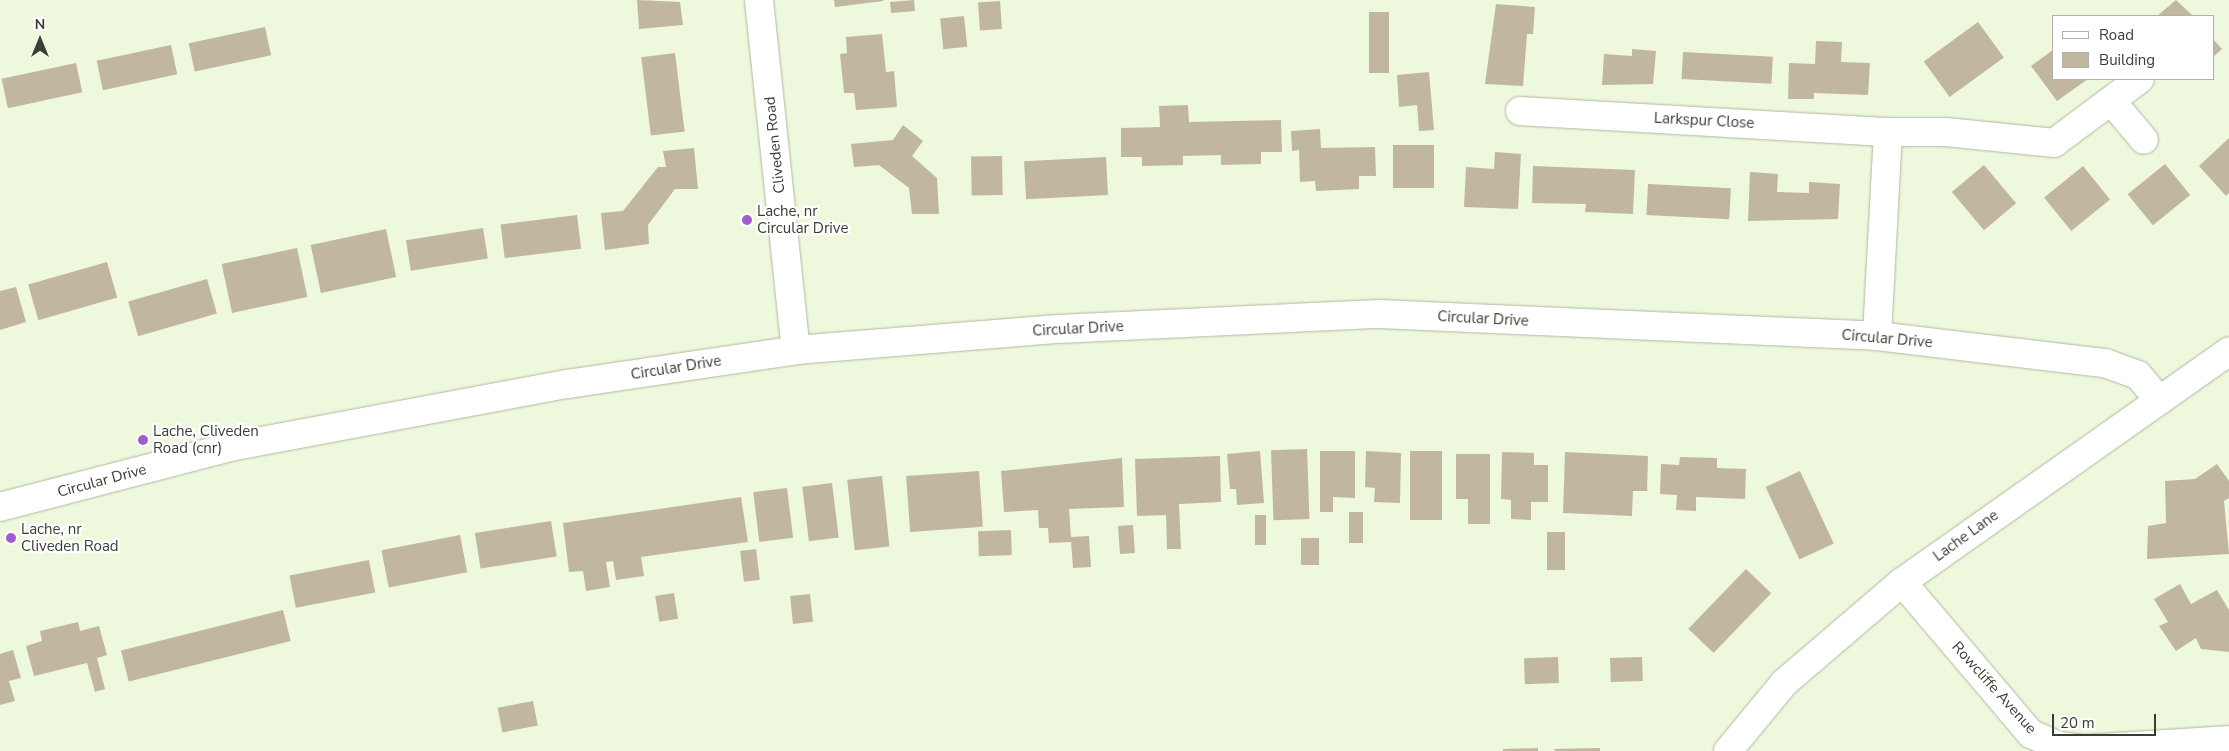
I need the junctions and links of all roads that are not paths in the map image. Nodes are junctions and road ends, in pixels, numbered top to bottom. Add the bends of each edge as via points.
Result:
1 (759, 0) edge
2 (2139, 80) edge
3 (2113, 103) junction
4 (1520, 111) dead end
5 (1888, 132) junction
6 (2144, 140) dead end
7 (1877, 336) junction
8 (796, 350) junction
9 (2229, 351) edge
10 (2158, 399) junction
11 (0, 507) edge
12 (1902, 582) junction
13 (2229, 740) edge
14 (2030, 743) edge
15 (1728, 751) edge

1 - 8 street, Cliveden Road
2 - 3 street, Larkspur Close
3 - 5 street, Larkspur Close via 2054,143 1946,132
3 - 6 street
4 - 5 street, Larkspur Close
5 - 7 street
7 - 8 street, Circular Drive via 1379,314 1058,329
7 - 10 street, Circular Drive via 2105,363 2138,375
8 - 11 street, Circular Drive via 567,384 230,447
9 - 10 street, Lache Lane
10 - 12 street, Lache Lane
12 - 14 street, Rowcliffe Avenue
12 - 15 street, Lache Lane via 1784,683
13 - 14 street, Rowcliffe Avenue via 2083,749

